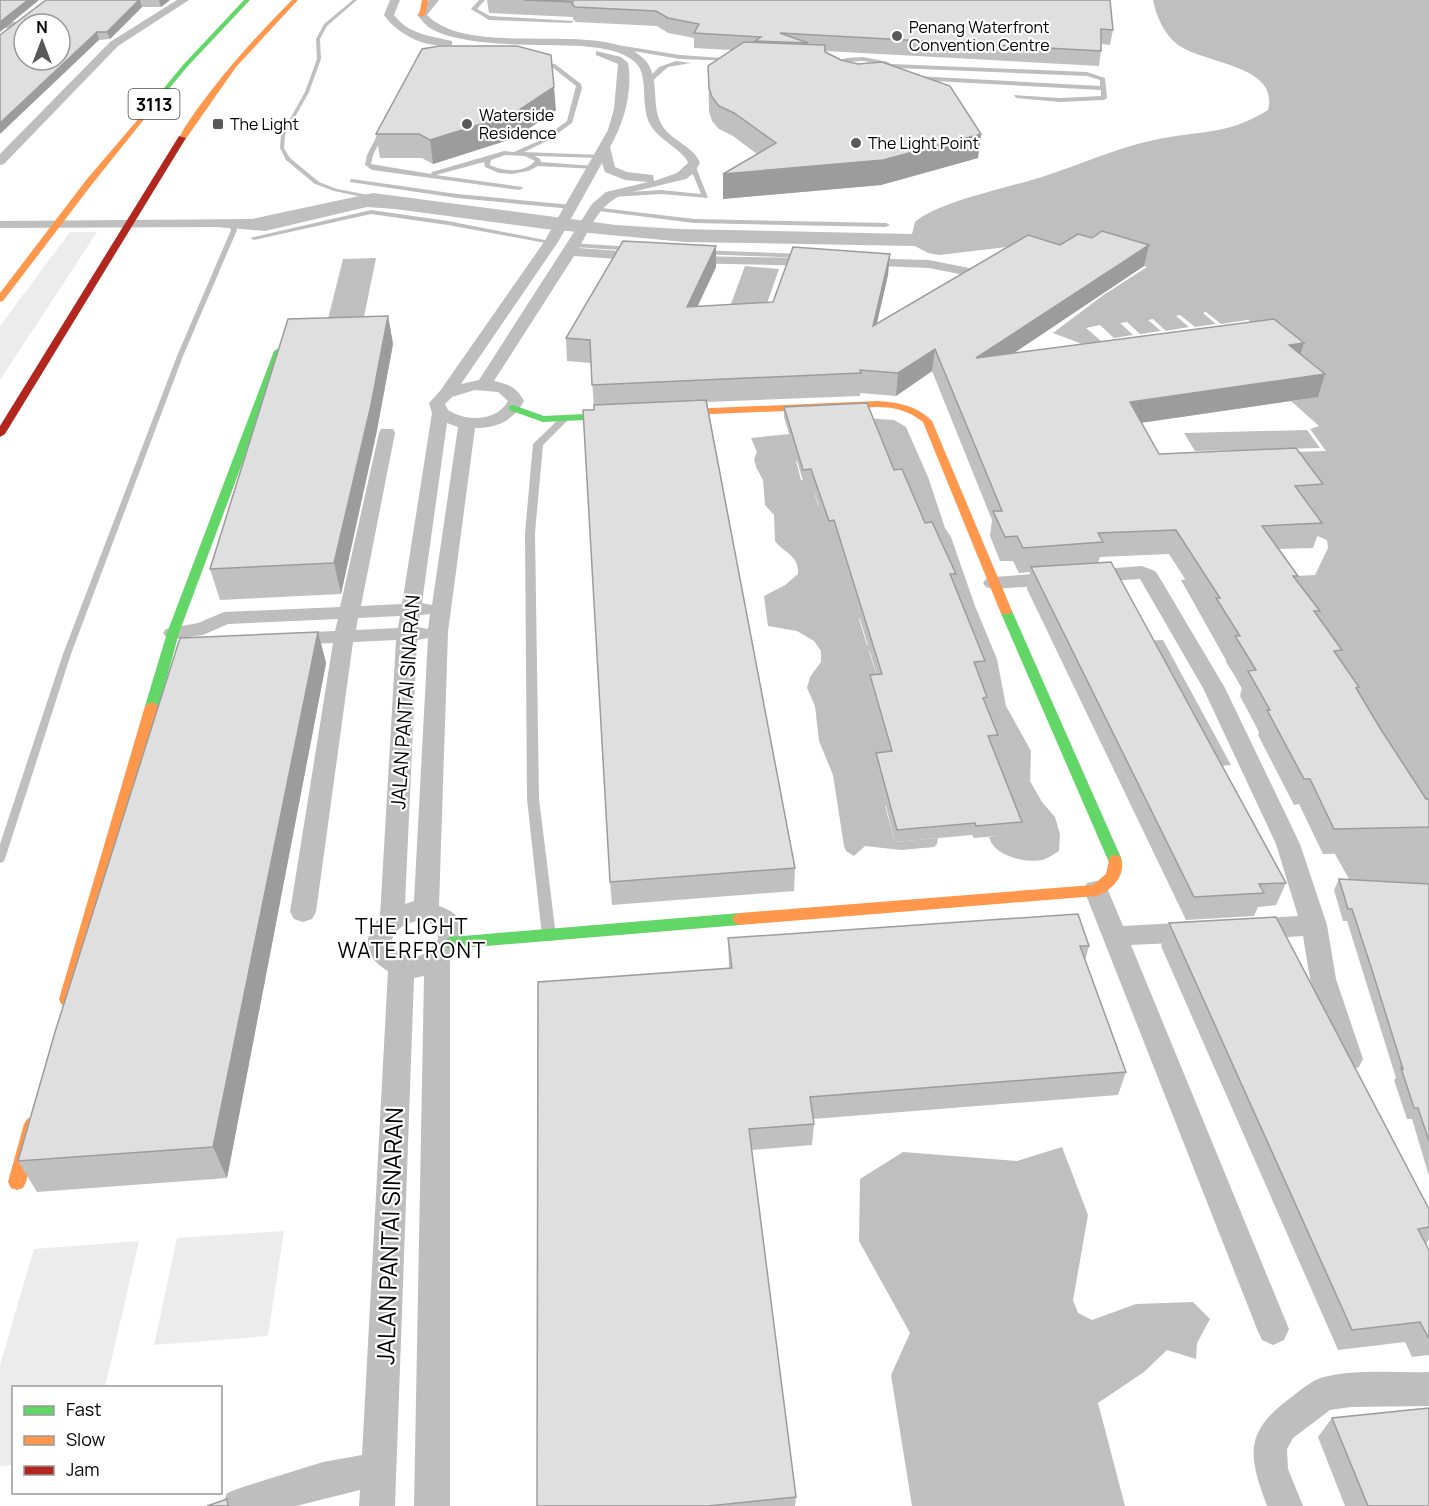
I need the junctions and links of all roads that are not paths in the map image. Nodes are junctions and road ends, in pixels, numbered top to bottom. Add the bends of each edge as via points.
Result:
1 (184, 0) edge
2 (247, 0) edge
3 (295, 0) edge
4 (395, 0) edge
5 (425, 0) edge
6 (434, 0) edge
7 (482, 0) edge
8 (422, 15) junction
9 (571, 21) dead end
10 (0, 25) edge
11 (202, 26) dead end
12 (0, 40) edge
13 (601, 45) junction
14 (889, 55) edge
15 (821, 63) edge
16 (833, 63) junction
17 (528, 64) edge
18 (889, 64) junction
19 (185, 66) junction
20 (816, 70) edge
21 (991, 70) junction
22 (827, 71) junction
23 (1045, 73) junction
24 (891, 77) junction
25 (902, 77) edge
26 (913, 78) edge
27 (649, 81) junction
28 (988, 82) junction
29 (1046, 86) junction
30 (1103, 88) junction
31 (1016, 96) dead end
32 (387, 123) edge
33 (5, 151) edge
34 (602, 151) junction
35 (516, 153) junction
36 (526, 154) junction
37 (488, 159) junction
38 (0, 161) edge
39 (537, 164) junction
40 (693, 167) junction
41 (593, 168) junction
42 (499, 171) junction
43 (416, 174) junction
44 (680, 176) junction
45 (352, 181) dead end
46 (485, 184) junction
47 (520, 188) dead end
48 (612, 195) junction
49 (571, 209) junction
50 (592, 212) junction
51 (885, 225) dead end
52 (254, 238) dead end
53 (551, 242) junction
54 (573, 246) junction
55 (880, 256) edge
56 (825, 259) edge
57 (853, 259) joint
58 (969, 272) edge
59 (15, 280) junction
60 (0, 283) edge
61 (0, 299) edge
62 (279, 351) edge
63 (484, 385) junction
64 (443, 404) junction
65 (513, 408) junction
66 (565, 418) junction
67 (467, 423) junction
68 (387, 433) dead end
69 (0, 434) edge
70 (993, 583) junction
71 (441, 608) junction
72 (410, 609) junction
73 (350, 612) junction
74 (438, 632) junction
75 (173, 633) junction
76 (407, 634) junction
77 (345, 637) junction
78 (264, 641) edge
79 (1096, 890) junction
80 (426, 911) junction
81 (303, 912) dead end
82 (392, 921) junction
83 (1314, 925) junction
84 (549, 936) junction
85 (1115, 936) junction
86 (444, 952) junction
87 (401, 967) junction
88 (64, 1010) edge
89 (1351, 1065) edge
90 (36, 1113) edge
91 (17, 1182) edge
92 (1273, 1329) dead end
93 (1429, 1389) edge
94 (378, 1469) junction
95 (240, 1506) edge
96 (377, 1506) edge
97 (432, 1506) edge
98 (1286, 1506) edge

1 - 33 street via 114,44
2 - 19 main road, 3113
3 - 69 main road, 3113 via 264,30 203,104
4 - 34 street, JALAN PANTAI SINARAN via 389,15 394,23 427,39 479,47 581,49 623,63 620,109
5 - 8 main road
6 - 8 street
7 - 9 lane via 474,9 489,18
8 - 13 street via 424,21 440,31 464,36
10 - 12 street via 21,22
11 - 19 main road
13 - 27 street via 639,59
13 - 27 lane via 738,62 681,62 657,69
14 - 18 lane
15 - 16 lane
16 - 18 lane via 864,56
16 - 22 lane
17 - 35 lane via 553,65 579,88 570,122 545,140
18 - 21 lane
18 - 24 lane via 896,71
19 - 59 main road, 3113
20 - 22 lane
21 - 23 lane
21 - 28 lane
22 - 24 lane via 851,80
23 - 29 lane
23 - 30 lane via 1096,76 1103,79
24 - 25 lane
26 - 28 lane
27 - 40 street via 651,114 657,128 692,157
28 - 29 lane
29 - 30 lane
30 - 31 lane via 1104,98 1089,100
32 - 43 lane via 368,165
33 - 38 street
34 - 36 lane
34 - 41 street, JALAN PANTAI SINARAN
34 - 44 street via 609,169 615,173 636,178
35 - 36 lane
35 - 37 lane
36 - 39 lane via 534,156
37 - 42 lane via 487,166
37 - 43 lane
39 - 41 lane
39 - 42 lane via 517,172
40 - 44 street
40 - 48 lane via 706,197 661,192
41 - 49 street, JALAN PANTAI SINARAN
42 - 46 lane
43 - 46 lane
44 - 48 street
45 - 49 lane
46 - 47 lane
48 - 50 street
49 - 53 street, JALAN PANTAI SINARAN
50 - 51 lane via 694,221
50 - 54 street
52 - 53 lane via 371,212
53 - 64 street, JALAN PANTAI SINARAN
54 - 56 street via 666,255
54 - 63 street
55 - 57 lane
57 - 58 street via 929,264
59 - 60 lane
59 - 61 main road, 3113
62 - 75 main road
63 - 64 street via 463,387
63 - 65 street via 509,392 516,401
64 - 67 street via 455,422
64 - 72 street, JALAN PANTAI SINARAN
65 - 66 main road via 543,419
65 - 67 street via 491,421
66 - 70 main road via 877,404 907,408 927,421
66 - 84 lane via 538,444 530,533 533,799
67 - 71 street, JALAN PANTAI SINARAN
68 - 73 street
70 - 79 main road via 1115,857 1116,872
70 - 83 street via 1142,572 1148,575 1214,688 1288,844
71 - 72 street
71 - 74 street, JALAN PANTAI SINARAN
72 - 73 street
72 - 76 street, JALAN PANTAI SINARAN
73 - 75 street via 224,618 211,636
73 - 77 street
74 - 76 street
74 - 80 street, JALAN PANTAI SINARAN
75 - 88 main road
76 - 77 street
76 - 82 street, JALAN PANTAI SINARAN
77 - 78 street
77 - 81 street
79 - 84 main road
79 - 85 street
80 - 82 street via 402,914
80 - 86 street via 445,918 451,926
82 - 87 street via 384,928 378,947 383,956
83 - 85 street
83 - 89 street via 1323,979
84 - 86 main road
85 - 92 street
86 - 87 street via 425,965
86 - 97 street
87 - 94 street, JALAN PANTAI SINARAN
90 - 91 main road
93 - 98 street via 1323,1394 1281,1426 1270,1447 1271,1469
94 - 95 street via 323,1480
94 - 96 street, JALAN PANTAI SINARAN

